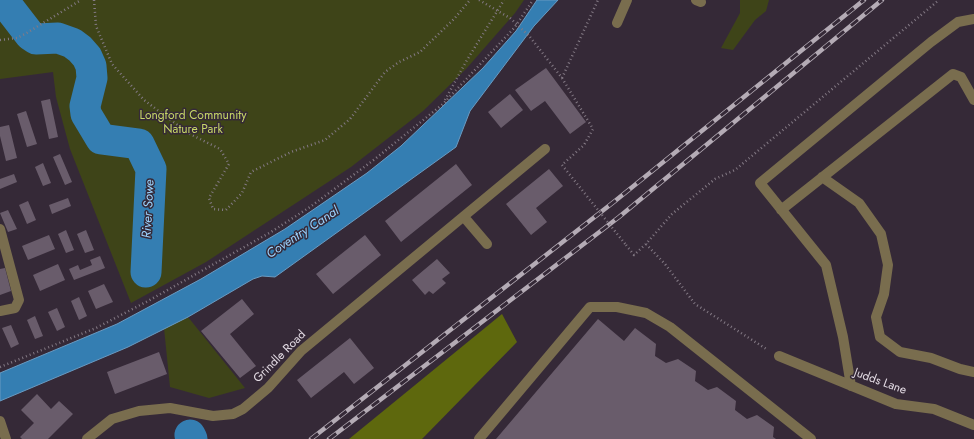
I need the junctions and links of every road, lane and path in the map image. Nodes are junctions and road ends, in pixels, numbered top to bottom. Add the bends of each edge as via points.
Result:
1 (81, 0) edge
2 (94, 0) edge
3 (470, 0) edge
4 (479, 0) edge
5 (504, 0) edge
6 (533, 0) edge
7 (598, 0) edge
8 (627, 0) edge
9 (939, 0) edge
10 (498, 11) junction
11 (974, 20) edge
12 (617, 23) dead end
13 (0, 40) edge
14 (562, 78) junction
15 (974, 100) edge
16 (443, 104) junction
17 (545, 149) dead end
18 (822, 177) junction
19 (781, 210) junction
20 (464, 218) junction
21 (0, 230) edge
22 (487, 244) dead end
23 (646, 244) junction
24 (4, 257) edge
25 (0, 312) edge
26 (779, 356) joint
27 (0, 367) edge
28 (974, 372) edge
29 (851, 386) junction
30 (0, 421) edge
31 (974, 424) edge
32 (6, 439) edge
33 (87, 439) edge
34 (479, 439) edge
35 (811, 439) edge

1 - 13 path via 17,38
2 - 3 path via 96,26 112,64 144,100 188,133 220,149 229,164 210,198 213,209 226,210 242,194 251,172 291,152 325,140 350,119 385,72 420,52
4 - 10 path
5 - 10 path
6 - 16 path via 515,27
7 - 14 path
8 - 12 street
9 - 23 path via 735,170 716,179 672,214
10 - 14 path, bridge via 510,18 530,37
10 - 16 path
11 - 19 street via 958,22 931,42 760,182
14 - 23 path, bridge via 593,129 584,145 562,165 634,255
15 - 18 street via 961,77 952,74
16 - 27 path via 375,159 271,232 96,328
17 - 20 street, Grindle Road
18 - 19 street
18 - 28 street via 859,203 881,234 888,265 884,294 876,317 880,337 900,352 931,358
19 - 29 street via 826,265 843,336
20 - 22 street
20 - 33 street, Grindle Road via 301,351 268,388 243,409 213,416 170,408 139,411 112,419
21 - 24 street
23 - 26 path via 665,264 695,304
24 - 25 street via 19,300 15,308
26 - 29 street, Judds Lane
29 - 31 street, Judds Lane via 896,404 934,409
30 - 32 street
34 - 35 street via 590,307 610,307 646,313 670,327

